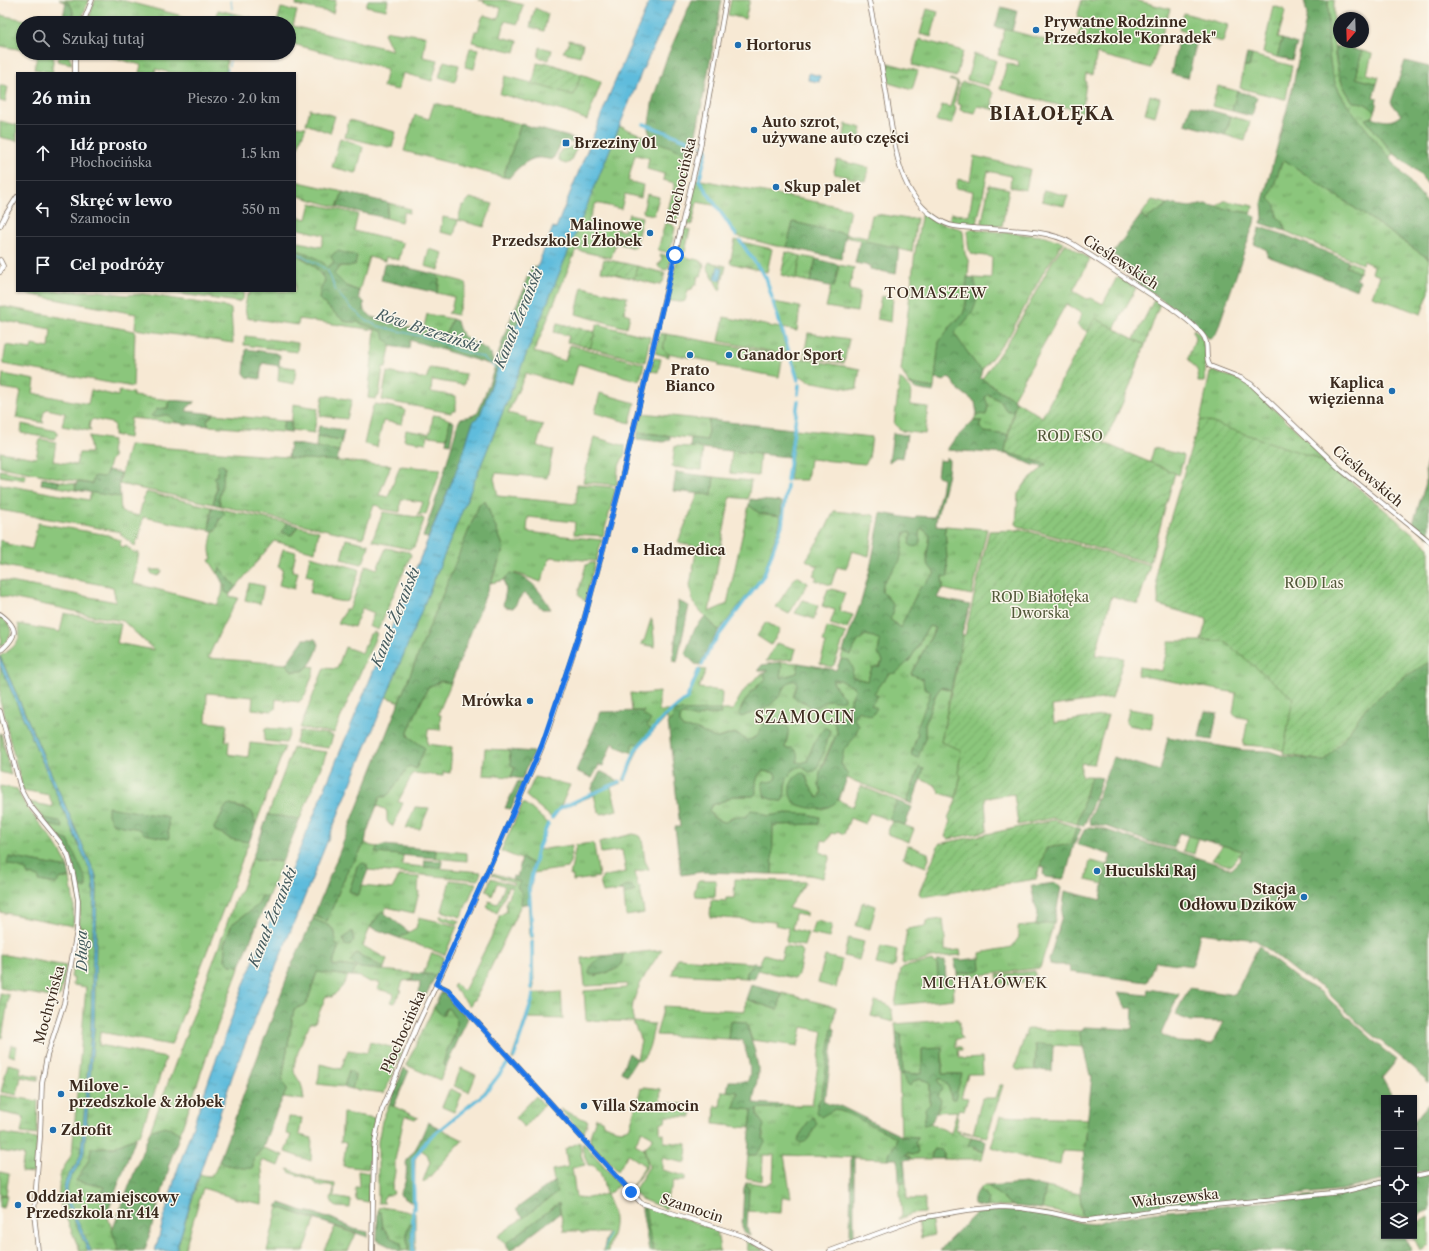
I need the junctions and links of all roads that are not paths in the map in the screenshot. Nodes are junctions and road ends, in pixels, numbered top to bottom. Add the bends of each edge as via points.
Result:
1 (92, 0) edge
2 (726, 0) edge
3 (869, 0) edge
4 (86, 16) edge
5 (75, 60) edge
6 (75, 72) edge
7 (16, 199) edge
8 (0, 226) edge
9 (0, 260) edge
10 (0, 272) edge
11 (1429, 541) edge
12 (0, 614) edge
13 (1, 650) edge
14 (0, 711) edge
15 (436, 984) junction
16 (1429, 1173) edge
17 (1417, 1175) edge
18 (1381, 1183) edge
19 (38, 1251) edge
20 (372, 1251) edge
21 (768, 1251) edge
22 (830, 1251) edge

1 - 4 street
2 - 15 street, Płochocińska via 700,148 620,486 584,620 539,754
3 - 11 street, Cieślewskich via 896,156 906,183 920,205 948,225 1046,234 1061,238 1170,307 1205,338 1209,366 1252,384 1340,468
5 - 6 street
7 - 8 street
9 - 10 street via 3,266
12 - 13 street via 10,622 14,630 11,642
14 - 19 street, Mochtyńska via 21,789 29,804 68,855 78,900 77,930 64,1003 45,1063 42,1083 34,1213
15 - 20 street, Płochocińska via 379,1120 374,1149
15 - 21 street, Szamocin via 448,990 641,1202 743,1236
16 - 17 street
18 - 22 street, Wałuszewska via 1342,1192 1157,1210 1090,1220 1020,1208 968,1210 920,1218

